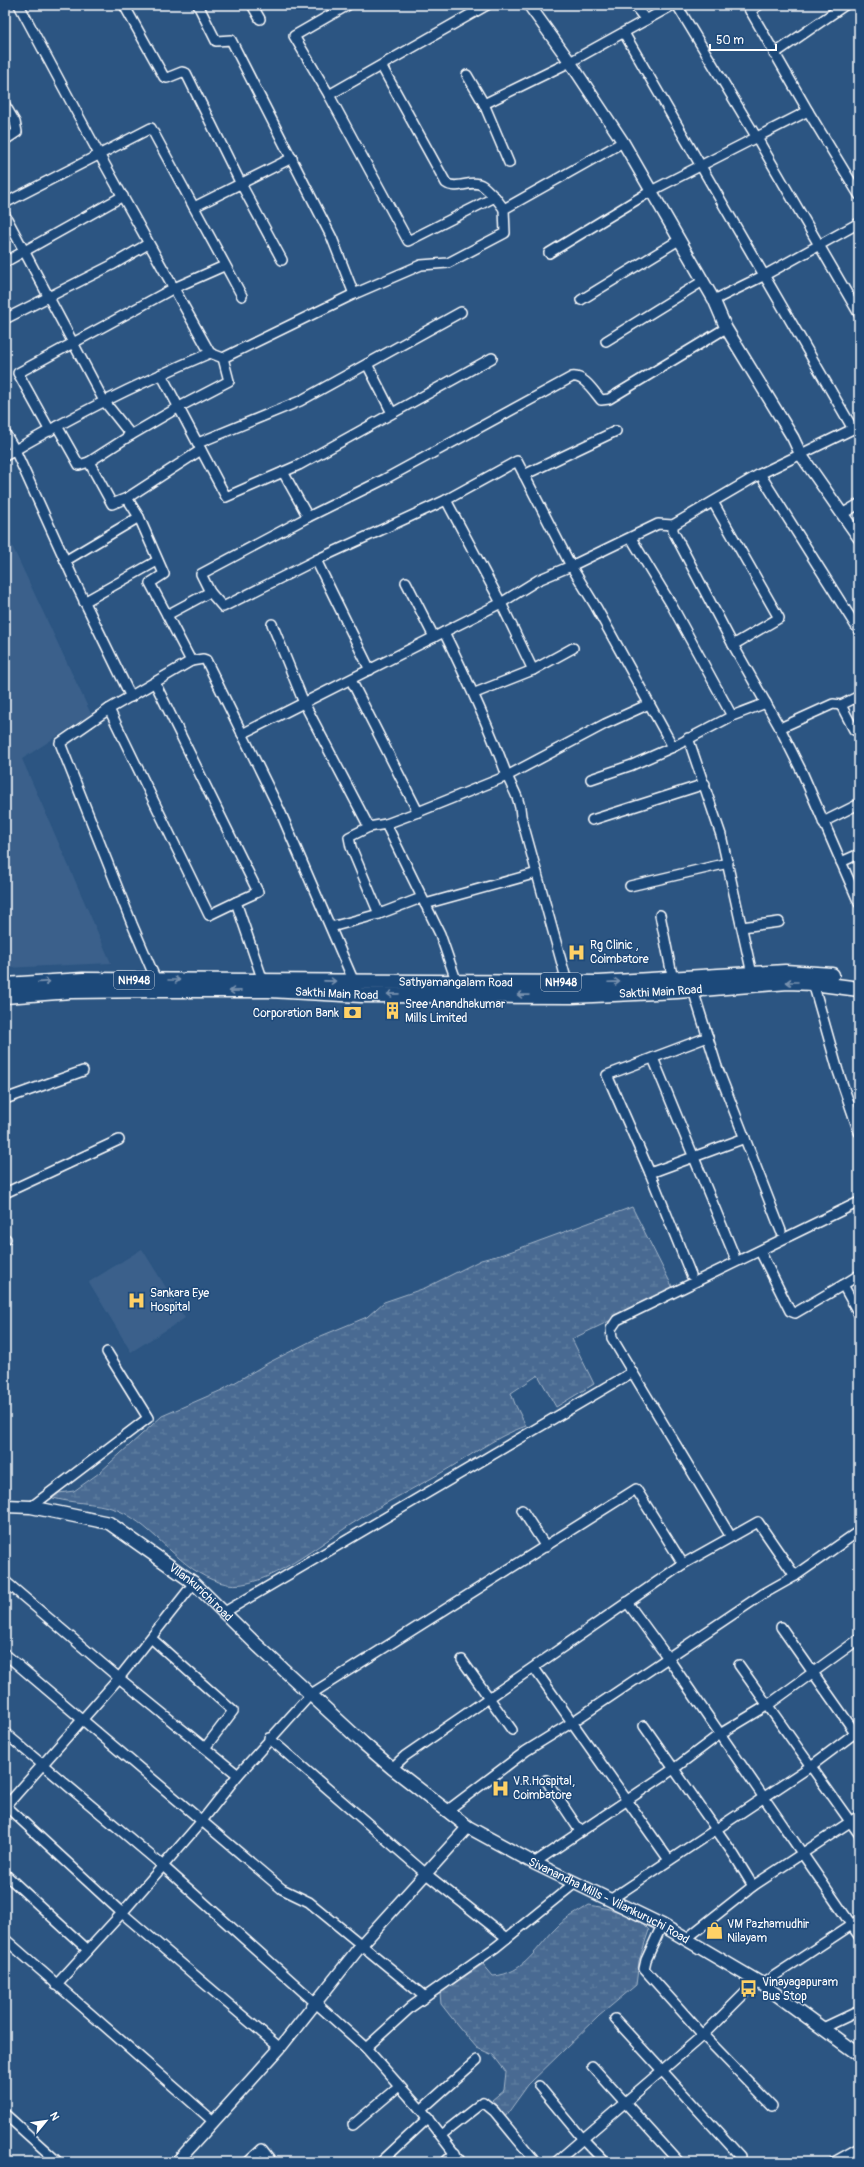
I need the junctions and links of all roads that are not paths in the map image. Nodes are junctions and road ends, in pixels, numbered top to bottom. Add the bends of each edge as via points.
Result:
1 (19, 5) edge
2 (124, 5) edge
3 (198, 5) edge
4 (252, 5) edge
5 (348, 5) edge
6 (487, 5) edge
7 (529, 5) edge
8 (634, 5) edge
9 (673, 5) edge
10 (677, 5) edge
11 (760, 5) edge
12 (845, 5) edge
13 (749, 8) edge
14 (260, 19) dead end
15 (646, 20) junction
16 (624, 32) junction
17 (774, 54) junction
18 (570, 62) junction
19 (382, 66) junction
20 (467, 75) dead end
21 (329, 95) junction
22 (484, 104) junction
23 (5, 105) edge
24 (808, 111) junction
25 (757, 138) junction
26 (5, 140) edge
27 (623, 142) junction
28 (98, 154) junction
29 (292, 158) junction
30 (509, 163) dead end
31 (701, 165) junction
32 (241, 184) junction
33 (651, 191) junction
34 (859, 195) edge
35 (123, 196) junction
36 (494, 197) junction
37 (5, 203) edge
38 (194, 207) junction
39 (504, 209) junction
40 (5, 215) edge
41 (859, 223) edge
42 (679, 240) junction
43 (148, 244) junction
44 (819, 245) junction
45 (24, 253) junction
46 (549, 253) dead end
47 (282, 260) dead end
48 (5, 262) edge
49 (224, 266) junction
50 (765, 275) junction
51 (703, 281) junction
52 (174, 288) junction
53 (354, 294) junction
54 (242, 296) dead end
55 (48, 298) junction
56 (581, 300) dead end
57 (714, 300) junction
58 (461, 312) dead end
59 (859, 314) edge
60 (5, 319) edge
61 (726, 328) junction
62 (606, 341) dead end
63 (73, 344) junction
64 (210, 352) junction
65 (222, 358) junction
66 (492, 358) dead end
67 (367, 364) junction
68 (161, 374) junction
69 (104, 401) junction
70 (179, 407) junction
71 (392, 413) junction
72 (54, 428) junction
73 (856, 428) edge
74 (616, 431) dead end
75 (5, 433) edge
76 (131, 436) junction
77 (199, 446) junction
78 (16, 450) junction
79 (801, 455) junction
80 (5, 456) edge
81 (88, 462) junction
82 (284, 472) junction
83 (524, 474) junction
84 (760, 474) junction
85 (127, 498) junction
86 (446, 500) junction
87 (713, 502) junction
88 (859, 504) edge
89 (842, 514) junction
90 (308, 516) junction
91 (139, 517) junction
92 (673, 525) junction
93 (631, 538) junction
94 (859, 538) edge
95 (316, 560) junction
96 (65, 561) junction
97 (157, 561) junction
98 (571, 566) junction
99 (406, 582) dead end
100 (210, 592) junction
101 (84, 602) junction
102 (501, 603) junction
103 (167, 615) junction
104 (272, 624) dead end
105 (858, 627) edge
106 (444, 632) junction
107 (434, 637) junction
108 (733, 645) junction
109 (573, 648) dead end
110 (191, 661) junction
111 (370, 670) junction
112 (533, 670) junction
113 (351, 680) junction
114 (154, 683) junction
115 (475, 693) junction
116 (859, 696) edge
117 (131, 697) junction
118 (304, 703) junction
119 (766, 703) junction
120 (649, 704) junction
121 (841, 705) junction
122 (109, 709) junction
123 (732, 716) junction
124 (780, 728) junction
125 (854, 730) dead end
126 (242, 734) junction
127 (688, 738) junction
128 (673, 747) junction
129 (507, 776) junction
130 (591, 779) dead end
131 (705, 784) junction
132 (859, 804) edge
133 (418, 812) junction
134 (592, 820) dead end
135 (823, 822) junction
136 (386, 824) junction
137 (368, 827) junction
138 (859, 854) edge
139 (841, 862) junction
140 (728, 863) junction
141 (537, 873) junction
142 (630, 886) dead end
143 (423, 901) junction
144 (236, 902) junction
145 (859, 903) edge
146 (379, 914) junction
147 (660, 916) dead end
148 (779, 922) dead end
149 (331, 927) junction
150 (742, 927) junction
151 (752, 974) junction
152 (859, 979) edge
153 (156, 980) junction
154 (673, 980) junction
155 (263, 981) junction
156 (354, 982) junction
157 (567, 982) junction
158 (457, 983) junction
159 (813, 983) junction
160 (5, 985) edge
161 (859, 988) edge
162 (585, 989) junction
163 (693, 990) junction
164 (5, 996) edge
165 (708, 1037) junction
166 (653, 1058) junction
167 (83, 1071) dead end
168 (5, 1100) edge
169 (859, 1132) edge
170 (745, 1138) junction
171 (120, 1140) dead end
172 (694, 1157) junction
173 (650, 1174) junction
174 (5, 1193) edge
175 (859, 1202) edge
176 (782, 1231) dead end
177 (760, 1251) junction
178 (734, 1255) dead end
179 (690, 1275) dead end
180 (859, 1275) edge
181 (843, 1285) junction
182 (859, 1314) edge
183 (107, 1352) dead end
184 (631, 1372) junction
185 (5, 1506) edge
186 (31, 1507) junction
187 (522, 1510) dead end
188 (859, 1530) edge
189 (731, 1537) junction
190 (546, 1547) junction
191 (683, 1564) junction
192 (795, 1576) junction
193 (5, 1581) edge
194 (194, 1582) junction
195 (627, 1602) junction
196 (223, 1613) junction
197 (782, 1627) dead end
198 (151, 1638) junction
199 (859, 1640) edge
200 (5, 1654) edge
201 (668, 1658) junction
202 (462, 1660) dead end
203 (740, 1665) dead end
204 (534, 1668) junction
205 (812, 1672) junction
206 (119, 1678) junction
207 (311, 1694) junction
208 (490, 1699) junction
209 (768, 1705) junction
210 (82, 1720) junction
211 (571, 1723) junction
212 (644, 1726) dead end
213 (512, 1730) dead end
214 (5, 1733) edge
215 (858, 1733) edge
216 (720, 1734) junction
217 (269, 1738) junction
218 (363, 1743) joint
219 (205, 1748) junction
220 (42, 1764) junction
221 (810, 1766) junction
222 (392, 1768) junction
223 (675, 1768) junction
224 (238, 1775) junction
225 (546, 1780) dead end
226 (762, 1796) junction
227 (628, 1799) junction
228 (6, 1806) edge
229 (448, 1810) junction
230 (859, 1816) edge
231 (201, 1822) junction
232 (850, 1822) junction
233 (468, 1827) junction
234 (716, 1828) junction
235 (580, 1831) junction
236 (859, 1834) edge
237 (802, 1855) junction
238 (669, 1860) junction
239 (534, 1863) junction
240 (163, 1866) junction
241 (425, 1873) junction
242 (5, 1874) edge
243 (575, 1883) junction
244 (753, 1886) junction
245 (610, 1900) junction
246 (122, 1913) junction
247 (855, 1923) edge
248 (662, 1925) junction
249 (859, 1936) edge
250 (507, 1938) junction
251 (5, 1939) edge
252 (686, 1939) junction
253 (362, 1944) junction
254 (88, 1950) junction
255 (759, 1983) junction
256 (56, 1985) junction
257 (425, 1997) junction
258 (317, 2003) junction
259 (859, 2011) edge
260 (615, 2019) dead end
261 (823, 2028) junction
262 (703, 2034) junction
263 (280, 2048) junction
264 (366, 2048) junction
265 (859, 2055) edge
266 (477, 2060) dead end
267 (592, 2066) dead end
268 (663, 2070) junction
269 (399, 2086) junction
270 (539, 2086) dead end
271 (625, 2104) junction
272 (772, 2106) dead end
273 (421, 2110) junction
274 (5, 2114) edge
275 (428, 2118) junction
276 (213, 2122) junction
277 (353, 2125) dead end
278 (441, 2136) junction
279 (582, 2138) junction
280 (859, 2148) edge
281 (455, 2153) junction
282 (740, 2156) dead end
283 (838, 2161) edge
284 (58, 2162) edge
285 (177, 2162) edge
286 (248, 2162) edge
287 (272, 2162) edge
288 (381, 2162) edge
289 (445, 2162) edge
290 (461, 2162) edge
291 (536, 2162) edge
292 (556, 2162) edge
293 (605, 2162) edge
294 (679, 2162) edge

1 - 28 street
2 - 32 street via 164,77 186,73
3 - 29 street via 216,41 231,40
4 - 14 street
5 - 21 street via 294,36
6 - 19 street
7 - 18 street
8 - 15 street
9 - 15 street
10 - 25 street
11 - 13 street
12 - 17 street
13 - 17 street
15 - 16 street
16 - 18 street
16 - 31 street
17 - 24 street
18 - 22 street
18 - 27 street
19 - 21 street
19 - 36 street via 446,183 456,186 474,183 482,185
20 - 22 street
21 - 36 street via 408,240
22 - 30 street
23 - 26 street via 15,122 17,132
24 - 25 street
24 - 34 street
25 - 31 street
25 - 44 street
27 - 33 street
27 - 39 street
28 - 35 street
28 - 37 street
28 - 38 street via 151,128
29 - 32 street
29 - 53 street via 332,238
31 - 33 street
31 - 50 street
32 - 38 street
32 - 47 street
33 - 42 street
33 - 46 street
35 - 43 street
35 - 45 street
36 - 39 street
38 - 49 street
39 - 53 street via 505,233 448,263 421,265
40 - 45 street
41 - 44 street
42 - 51 street
42 - 56 street
43 - 52 street
43 - 55 street
44 - 50 street
44 - 59 street
45 - 48 street
45 - 55 street
49 - 52 street
49 - 54 street
50 - 57 street
50 - 73 street
51 - 57 street
51 - 62 street
52 - 63 street
52 - 64 street
53 - 65 street
55 - 60 street
55 - 63 street
57 - 61 street
58 - 67 street
61 - 79 street
61 - 90 street via 608,399 601,400 584,380 572,377 385,479
63 - 69 street
63 - 72 street via 18,372
64 - 65 street
64 - 68 street
65 - 70 street via 229,381
66 - 71 street
67 - 71 street
67 - 77 street via 300,401
68 - 69 street
68 - 70 street
69 - 72 street
69 - 76 street
70 - 76 street
70 - 77 street
71 - 82 street
72 - 78 street
72 - 81 street via 79,465
73 - 79 street
74 - 83 street
75 - 78 street
76 - 81 street
77 - 82 street via 226,497
77 - 85 street
78 - 80 street
78 - 96 street
79 - 84 street via 791,457
79 - 89 street
81 - 85 street via 112,504
82 - 90 street
83 - 86 street via 517,461
83 - 98 street
84 - 87 street
84 - 105 street
85 - 91 street
86 - 95 street
86 - 102 street
87 - 92 street
87 - 108 street via 779,618
88 - 89 street
89 - 94 street
90 - 100 street via 200,574
91 - 96 street
91 - 97 street
92 - 93 street via 658,524
92 - 108 street
93 - 98 street
93 - 123 street via 671,604
95 - 100 street via 223,607
95 - 111 street
96 - 101 street
97 - 101 street
97 - 103 street via 164,574 150,583
98 - 102 street via 538,580
98 - 120 street
99 - 107 street
100 - 103 street
101 - 117 street
102 - 106 street
102 - 112 street
103 - 110 street
104 - 118 street
106 - 107 street
106 - 115 street
107 - 111 street
108 - 119 street
109 - 112 street
110 - 114 street
110 - 126 street via 206,660
111 - 113 street
112 - 115 street
113 - 118 street
113 - 133 street
114 - 117 street
114 - 144 street via 258,892
115 - 129 street
116 - 121 street
117 - 122 street
118 - 126 street
118 - 137 street
119 - 123 street
119 - 124 street
120 - 128 street
120 - 129 street via 604,724
121 - 124 street via 834,704
121 - 125 street
122 - 144 street via 209,915
122 - 153 street via 60,743
123 - 127 street
124 - 135 street
126 - 149 street via 280,811
127 - 128 street
127 - 131 street
128 - 130 street
129 - 133 street
129 - 141 street via 520,802 521,816
131 - 134 street
131 - 140 street
132 - 135 street
133 - 136 street
135 - 139 street
136 - 137 street
136 - 143 street
137 - 146 street via 349,837
138 - 139 street
139 - 145 street
140 - 142 street
140 - 150 street
141 - 143 street
141 - 157 street
143 - 146 street
143 - 158 street via 440,934
144 - 155 street
146 - 149 street
147 - 154 street
148 - 150 street
149 - 156 street
150 - 151 street
151 - 152 highway, Sathyamangalam Road / NH948 via 812,973
151 - 154 highway, Sathyamangalam Road / NH948
153 -> 155 highway, Sathyamangalam Road / NH948
160 -> 153 highway, Sathyamangalam Road / NH948 via 83,980
162 -> 154 highway, Sathyamangalam Road / NH948
155 -> 156 highway, Sathyamangalam Road / NH948
156 - 158 highway, Sathyamangalam Road / NH948
157 - 158 highway, Sathyamangalam Road / NH948
157 - 162 highway, Sathyamangalam Road / NH948
159 - 161 highway, Sakthi Main Road / NH948
159 -> 163 highway, Sakthi Main Road / NH948 via 788,982
159 - 169 street via 838,1071
162 - 163 highway, Sakthi Main Road / NH948
162 -> 164 highway, Sakthi Main Road / NH948 via 361,995 269,990 72,991
163 - 165 street
165 - 166 street
165 - 170 street
166 - 172 street
166 - 173 street via 606,1075
167 - 168 street
170 - 172 street
170 - 176 street
171 - 174 street
172 - 173 street
172 - 178 street
173 - 179 street
175 - 177 street
177 - 181 street via 790,1311 795,1313
177 - 184 street via 617,1320 611,1329 612,1338
180 - 181 street
181 - 182 street
183 - 186 street via 148,1418
184 - 189 street
184 - 196 street
185 - 186 main road, Vilankurichi road
186 - 194 main road, Vilankurichi road via 109,1523
187 - 190 street
188 - 192 street
189 - 191 street
189 - 192 street via 758,1522
190 - 191 street via 636,1489
190 - 207 street
191 - 195 street
192 - 201 street via 763,1594
193 - 206 street
194 - 196 main road, Vilankurichi road
194 - 198 street
195 - 201 street
195 - 204 street
196 - 207 main road, Vilankurichi road
197 - 205 street
198 - 206 street
198 - 219 street via 233,1711
199 - 205 street
200 - 210 street
201 - 211 street
201 - 216 street
202 - 208 street
203 - 209 street
204 - 208 street
204 - 211 street
205 - 209 street
205 - 215 street
206 - 210 street
206 - 219 street
207 - 217 street
207 - 218 main road, Vilankurichi road
208 - 213 street
208 - 222 street via 405,1756
209 - 216 street
209 - 221 street
210 - 220 street
210 - 231 street
211 - 227 street
211 - 229 street via 526,1751
212 - 223 street
214 - 220 street
215 - 221 street
216 - 223 street
216 - 226 street
217 - 224 street
217 - 241 street
218 - 222 main road, Sivanandha Mills - Vilankuruchi Road
219 - 224 street
220 - 228 street
220 - 240 street
221 - 226 street
221 - 232 street
222 - 229 main road, Sivanandha Mills - Vilankuruchi Road
223 - 227 street
223 - 234 street
224 - 231 street
225 - 235 street
226 - 234 street
226 - 237 street
227 - 235 street
227 - 238 street
228 - 246 street
229 - 233 main road, Sivanandha Mills - Vilankuruchi Road
230 - 232 street
231 - 240 street
231 - 253 street via 282,1889 310,1902
232 - 236 street
232 - 237 street
233 - 239 main road, Sivanandha Mills - Vilankuruchi Road
233 - 241 street
234 - 238 street
234 - 244 street
235 - 239 street
237 - 244 street
237 - 247 street
238 - 245 street
239 - 243 main road, Sivanandha Mills - Vilankuruchi Road
240 - 246 street
240 - 258 street
241 - 250 street
241 - 253 street
242 - 254 street
243 - 245 main road, Sivanandha Mills - Vilankuruchi Road
243 - 250 street
244 - 252 street
245 - 248 main road, Sivanandha Mills - Vilankuruchi Road
246 - 254 street
246 - 263 street
247 - 249 street
247 - 255 street
248 - 252 main road, Sivanandha Mills - Vilankuruchi Road
248 - 262 street via 644,1969
250 - 257 street
251 - 256 street
252 - 255 main road, Sivanandha Mills - Vilankuruchi Road
253 - 257 street
253 - 258 street
254 - 256 street
255 - 261 main road, Sivanandha Mills - Vilankuruchi Road
255 - 262 street
256 - 276 street
257 - 264 street
258 - 263 street
258 - 264 street
259 - 261 street
260 - 268 street
261 - 265 main road, Sivanandha Mills - Vilankuruchi Road
262 - 268 street
262 - 272 street
263 - 276 street
264 - 269 street
266 - 273 street
267 - 271 street
268 - 271 street
268 - 282 street
269 - 273 street
269 - 277 street
270 - 279 street
271 - 279 street
271 - 294 street
273 - 275 street
274 - 284 street
275 - 278 street
275 - 288 street
276 - 285 street
278 - 281 street
278 - 291 street via 483,2102 494,2110
279 - 292 street
279 - 293 street
280 - 283 street
281 - 289 street
281 - 290 street
286 - 287 street via 262,2149

